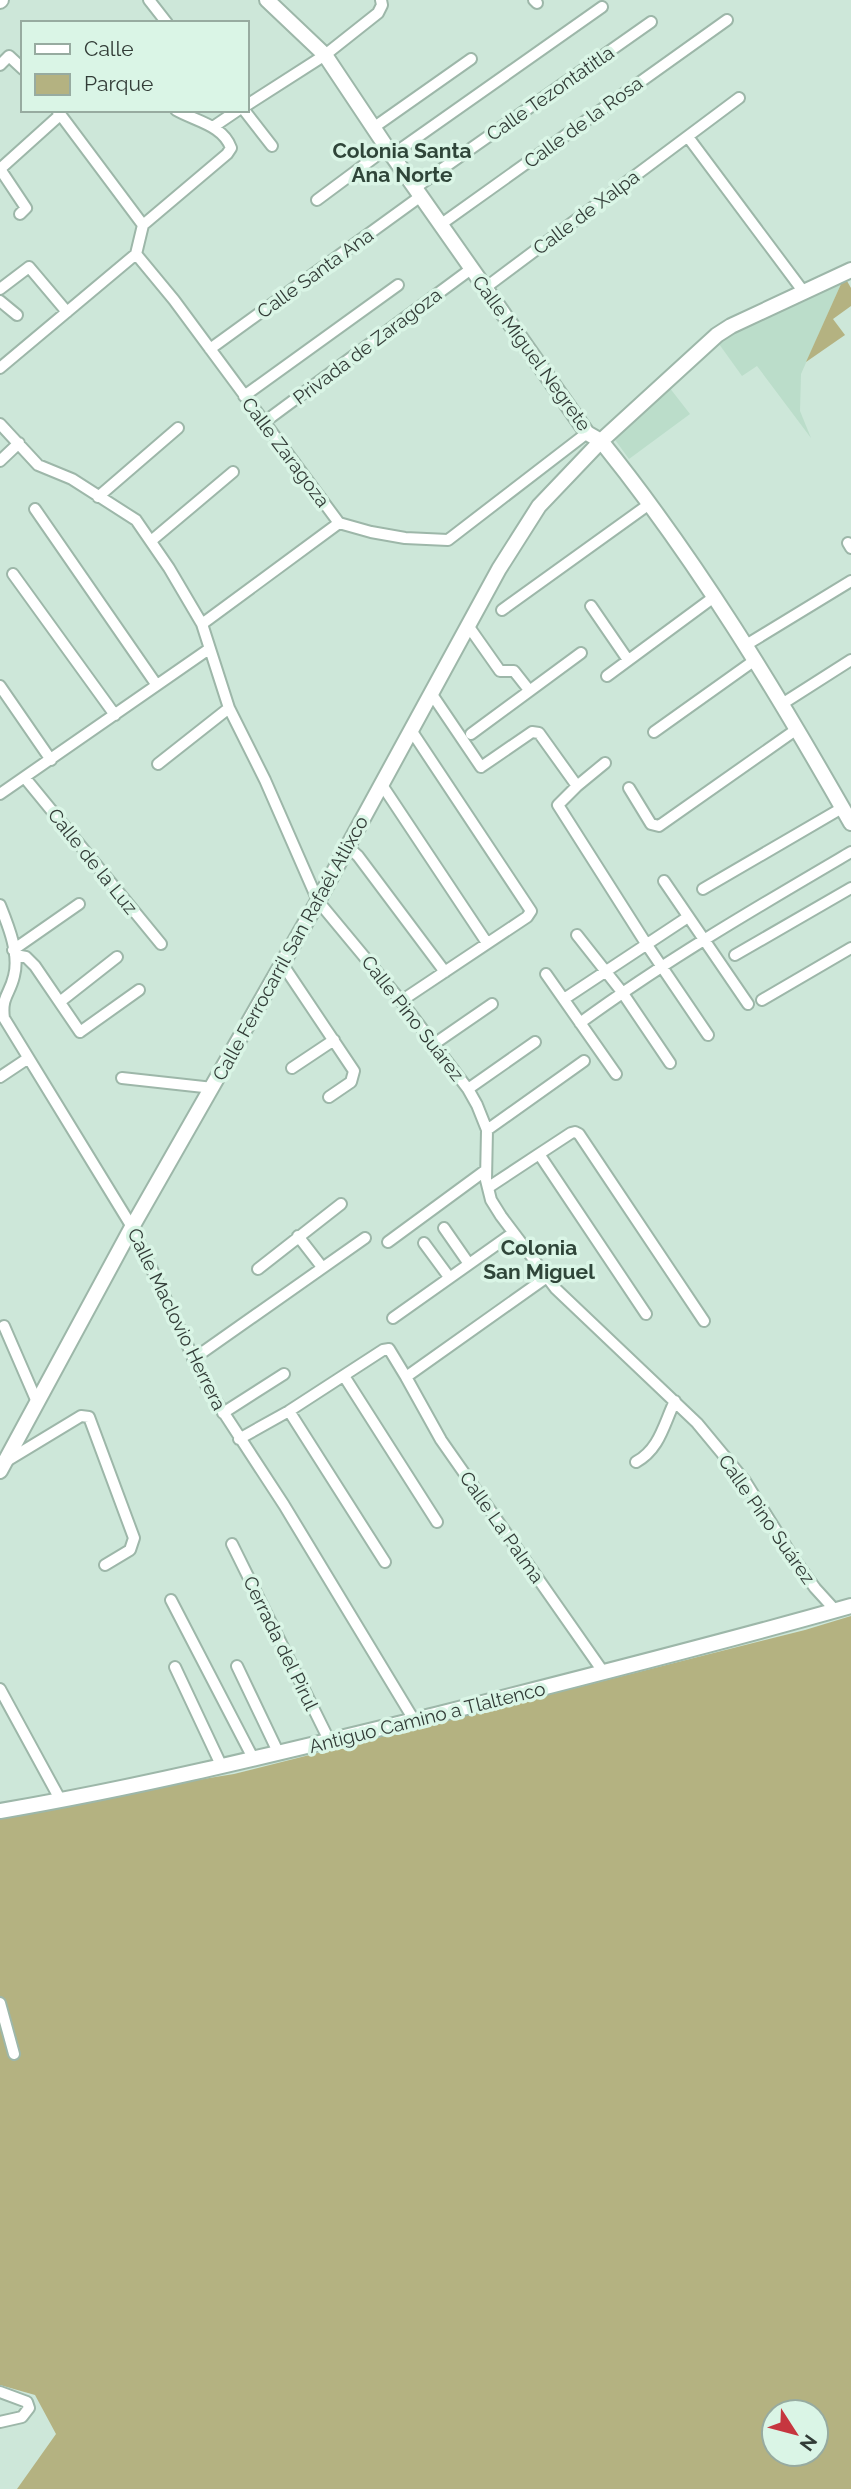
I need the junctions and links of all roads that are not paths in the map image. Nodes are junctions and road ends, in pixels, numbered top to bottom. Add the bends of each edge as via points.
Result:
1 (149, 0) edge
2 (267, 0) edge
3 (381, 0) edge
4 (602, 7) dead end
5 (727, 20) dead end
6 (165, 21) edge
7 (651, 22) dead end
8 (325, 55) junction
9 (471, 60) dead end
10 (0, 65) edge
11 (21, 67) edge
12 (739, 98) dead end
13 (248, 104) edge
14 (180, 112) edge
15 (233, 112) edge
16 (246, 112) edge
17 (59, 113) edge
18 (213, 127) junction
19 (373, 128) junction
20 (688, 137) junction
21 (272, 146) dead end
22 (389, 151) junction
23 (418, 192) junction
24 (317, 200) dead end
25 (20, 214) dead end
26 (143, 225) junction
27 (440, 225) junction
28 (136, 254) junction
29 (471, 269) junction
30 (851, 270) edge
31 (398, 285) dead end
32 (485, 288) junction
33 (0, 289) edge
34 (803, 291) junction
35 (0, 301) edge
36 (67, 312) junction
37 (17, 315) dead end
38 (210, 349) junction
39 (0, 368) edge
40 (244, 396) junction
41 (263, 423) junction
42 (0, 424) edge
43 (178, 428) dead end
44 (587, 433) junction
45 (601, 441) junction
46 (19, 443) junction
47 (0, 461) edge
48 (233, 472) dead end
49 (98, 497) junction
50 (648, 505) junction
51 (35, 509) dead end
52 (339, 523) junction
53 (150, 541) junction
54 (13, 574) dead end
55 (851, 581) edge
56 (714, 597) junction
57 (591, 606) dead end
58 (502, 610) dead end
59 (202, 624) junction
60 (469, 626) junction
61 (746, 645) junction
62 (209, 649) junction
63 (581, 653) dead end
64 (628, 660) junction
65 (755, 660) junction
66 (851, 660) edge
67 (607, 676) dead end
68 (156, 684) junction
69 (0, 686) edge
70 (529, 690) junction
71 (431, 693) junction
72 (782, 704) junction
73 (229, 709) junction
74 (115, 715) junction
75 (797, 729) junction
76 (411, 730) junction
77 (654, 732) dead end
78 (471, 734) dead end
79 (51, 760) junction
80 (159, 764) dead end
81 (605, 764) dead end
82 (25, 778) junction
83 (382, 785) junction
84 (577, 786) junction
85 (629, 788) dead end
86 (0, 794) edge
87 (842, 808) junction
88 (851, 823) edge
89 (348, 846) junction
90 (851, 852) edge
91 (664, 881) dead end
92 (851, 888) edge
93 (703, 889) dead end
94 (318, 901) junction
95 (79, 904) dead end
96 (0, 905) edge
97 (688, 917) junction
98 (578, 935) dead end
99 (704, 939) junction
100 (487, 943) junction
101 (161, 944) dead end
102 (647, 945) junction
103 (851, 948) edge
104 (14, 952) junction
105 (735, 954) dead end
106 (117, 957) dead end
107 (283, 965) junction
108 (662, 967) junction
109 (604, 971) junction
110 (445, 972) junction
111 (546, 974) dead end
112 (138, 990) dead end
113 (622, 992) junction
114 (564, 999) junction
115 (762, 1000) dead end
116 (61, 1001) junction
117 (401, 1001) junction
118 (492, 1004) dead end
119 (748, 1004) dead end
120 (580, 1023) junction
121 (708, 1035) dead end
122 (334, 1040) junction
123 (535, 1042) dead end
124 (434, 1045) junction
125 (27, 1059) junction
126 (584, 1061) dead end
127 (670, 1063) dead end
128 (292, 1068) dead end
129 (616, 1074) dead end
130 (0, 1077) edge
131 (122, 1079) dead end
132 (213, 1087) junction
133 (468, 1089) junction
134 (329, 1097) dead end
135 (487, 1130) junction
136 (539, 1154) junction
137 (486, 1170) junction
138 (489, 1187) junction
139 (341, 1204) dead end
140 (132, 1227) junction
141 (443, 1228) dead end
142 (513, 1233) junction
143 (298, 1236) junction
144 (365, 1238) dead end
145 (388, 1242) dead end
146 (424, 1243) dead end
147 (469, 1264) junction
148 (322, 1267) junction
149 (258, 1269) dead end
150 (547, 1277) junction
151 (449, 1278) junction
152 (646, 1314) dead end
153 (393, 1318) dead end
154 (704, 1321) dead end
155 (4, 1326) dead end
156 (193, 1359) junction
157 (284, 1374) dead end
158 (344, 1377) junction
159 (406, 1377) junction
160 (675, 1401) junction
161 (37, 1402) junction
162 (289, 1411) junction
163 (223, 1413) junction
164 (239, 1439) junction
165 (636, 1462) dead end
166 (2, 1466) edge
167 (438, 1522) dead end
168 (232, 1544) dead end
169 (385, 1562) dead end
170 (105, 1565) dead end
171 (171, 1600) dead end
172 (851, 1606) edge
173 (835, 1611) junction
174 (236, 1666) dead end
175 (175, 1667) dead end
176 (604, 1673) junction
177 (0, 1689) edge
178 (414, 1720) junction
179 (330, 1742) junction
180 (279, 1754) junction
181 (254, 1760) junction
182 (222, 1767) junction
183 (61, 1801) junction
184 (0, 1811) edge
185 (0, 2003) edge
186 (14, 2054) dead end
187 (0, 2392) edge
188 (0, 2422) edge

1 - 6 street
2 - 8 street, Calle Miguel Negrete
3 - 8 street via 378,13
4 - 22 street
5 - 27 street, Calle de la Rosa
7 - 23 street, Calle Tezontatitla
8 - 13 street
8 - 19 street, Calle Miguel Negrete
9 - 19 street
10 - 11 street via 9,56
12 - 20 street, Calle de Xalpa
14 - 18 street
15 - 18 street
16 - 21 street
17 - 25 street via 0,169 26,208
17 - 26 street
18 - 26 street via 229,143 227,154
19 - 22 street, Calle Miguel Negrete
20 - 32 street, Calle de Xalpa
20 - 34 street
22 - 23 street, Calle Miguel Negrete
22 - 24 street
23 - 27 street, Calle Miguel Negrete
23 - 38 street, Calle Santa Ana
26 - 28 street
27 - 29 street, Calle Miguel Negrete
28 - 36 street
28 - 38 street, Calle Zaragoza
29 - 32 street, Calle Miguel Negrete
29 - 41 street, Privada de Zaragoza
30 - 34 street, Calle Ferrocarril San Rafaél Atlixco
31 - 40 street
32 - 44 street, Calle Miguel Negrete
33 - 36 street via 29,267
34 - 45 street, Calle Ferrocarril San Rafaél Atlixco via 728,328
35 - 37 street
36 - 39 street
38 - 40 street, Calle Zaragoza
40 - 41 street, Calle Zaragoza
41 - 52 street, Calle Zaragoza
42 - 46 street, Calle Pino Suárez
43 - 49 street
44 - 45 street, Calle Miguel Negrete
44 - 52 street, Calle Zaragoza via 448,540 405,538
45 - 50 street, Calle Miguel Negrete
45 - 60 street, Calle Ferrocarril San Rafaél Atlixco via 539,506
46 - 47 street
46 - 49 street, Calle Pino Suárez via 38,465 72,479
48 - 53 street
49 - 53 street, Calle Pino Suárez via 136,520
50 - 56 street, Calle Miguel Negrete
50 - 58 street
51 - 68 street
52 - 59 street
53 - 59 street, Calle Pino Suárez
54 - 74 street
55 - 61 street
56 - 61 street, Calle Miguel Negrete
56 - 64 street
57 - 64 street
59 - 62 street, Calle Pino Suárez
60 - 70 street via 500,671 514,671
60 - 71 street, Calle Ferrocarril San Rafaél Atlixco
61 - 65 street, Calle Miguel Negrete
62 - 68 street
62 - 73 street, Calle Pino Suárez
63 - 70 street
64 - 67 street
65 - 72 street, Calle Miguel Negrete
65 - 77 street
66 - 72 street
68 - 74 street
69 - 79 street
70 - 78 street
71 - 76 street, Calle Ferrocarril San Rafaél Atlixco
71 - 84 street via 481,766 532,732 539,733
72 - 75 street, Calle Miguel Negrete
73 - 80 street
73 - 94 street, Calle Pino Suárez
74 - 79 street
75 - 85 street via 659,826 650,824
75 - 87 street, Calle Miguel Negrete
76 - 83 street, Calle Ferrocarril San Rafaél Atlixco
76 - 100 street via 531,911
79 - 82 street
81 - 84 street
82 - 86 street
82 - 101 street, Calle de la Luz
83 - 89 street, Calle Ferrocarril San Rafaél Atlixco
83 - 100 street
84 - 102 street via 558,805
87 - 88 street, Calle Miguel Negrete
87 - 93 street
89 - 94 street, Calle Ferrocarril San Rafaél Atlixco
89 - 110 street
90 - 99 street
91 - 97 street
92 - 105 street
94 - 107 street, Calle Ferrocarril San Rafaél Atlixco
94 - 117 street, Calle Pino Suárez
95 - 104 street
96 - 104 street, Calle Maclovio Herrera
97 - 99 street
97 - 102 street
98 - 109 street
99 - 108 street
99 - 119 street
100 - 110 street
102 - 108 street
102 - 109 street
103 - 115 street
104 - 116 street via 35,966
104 - 125 street, Calle Maclovio Herrera via 14,979 2,1005 4,1018
106 - 116 street
107 - 122 street
107 - 132 street, Calle Ferrocarril San Rafaél Atlixco
108 - 113 street
108 - 121 street
109 - 113 street
109 - 114 street
110 - 117 street
111 - 114 street
112 - 116 street via 80,1031
113 - 120 street
113 - 127 street
114 - 120 street
117 - 124 street, Calle Pino Suárez
118 - 124 street
120 - 129 street
122 - 128 street
122 - 134 street via 354,1077
123 - 133 street
124 - 133 street, Calle Pino Suárez
125 - 130 street
125 - 140 street, Calle Maclovio Herrera
126 - 135 street
131 - 132 street
132 - 140 street, Calle Ferrocarril San Rafaél Atlixco
133 - 135 street, Calle Pino Suárez
135 - 137 street, Calle Pino Suárez
136 - 138 street
136 - 152 street
136 - 154 street via 570,1133 579,1134
137 - 138 street, Calle Pino Suárez
137 - 145 street
138 - 142 street, Calle Pino Suárez
139 - 143 street
140 - 156 street, Calle Maclovio Herrera
140 - 161 street, Calle Ferrocarril San Rafaél Atlixco
141 - 147 street
142 - 147 street
142 - 150 street, Calle Pino Suárez
143 - 148 street
143 - 149 street
144 - 148 street
146 - 151 street
147 - 151 street
148 - 156 street
150 - 159 street
150 - 160 street, Calle Pino Suárez
151 - 153 street
155 - 161 street
156 - 163 street, Calle Maclovio Herrera
157 - 163 street
158 - 159 street, Calle La Palma via 389,1349
158 - 162 street
158 - 167 street
159 - 176 street, Calle La Palma via 441,1440
160 - 165 street via 655,1446
160 - 173 street, Calle Pino Suárez via 745,1481 792,1556
161 - 166 street, Calle Ferrocarril San Rafaél Atlixco
162 - 164 street
162 - 169 street
163 - 164 street, Calle Maclovio Herrera
164 - 178 street, Calle Maclovio Herrera
166 - 170 street via 87,1415 134,1538 130,1550
168 - 179 street, Cerrada del Pirul
171 - 181 street
172 - 173 street, Antiguo Camino a Tlaltenco
173 - 176 street, Antiguo Camino a Tlaltenco
174 - 180 street
175 - 182 street
176 - 178 street, Antiguo Camino a Tlaltenco
177 - 183 street
178 - 179 street, Antiguo Camino a Tlaltenco
179 - 180 street, Antiguo Camino a Tlaltenco
180 - 181 street, Antiguo Camino a Tlaltenco
181 - 182 street, Antiguo Camino a Tlaltenco
182 - 183 street, Antiguo Camino a Tlaltenco
183 - 184 street, Antiguo Camino a Tlaltenco
185 - 186 street
187 - 188 street via 20,2398 29,2408 22,2417

